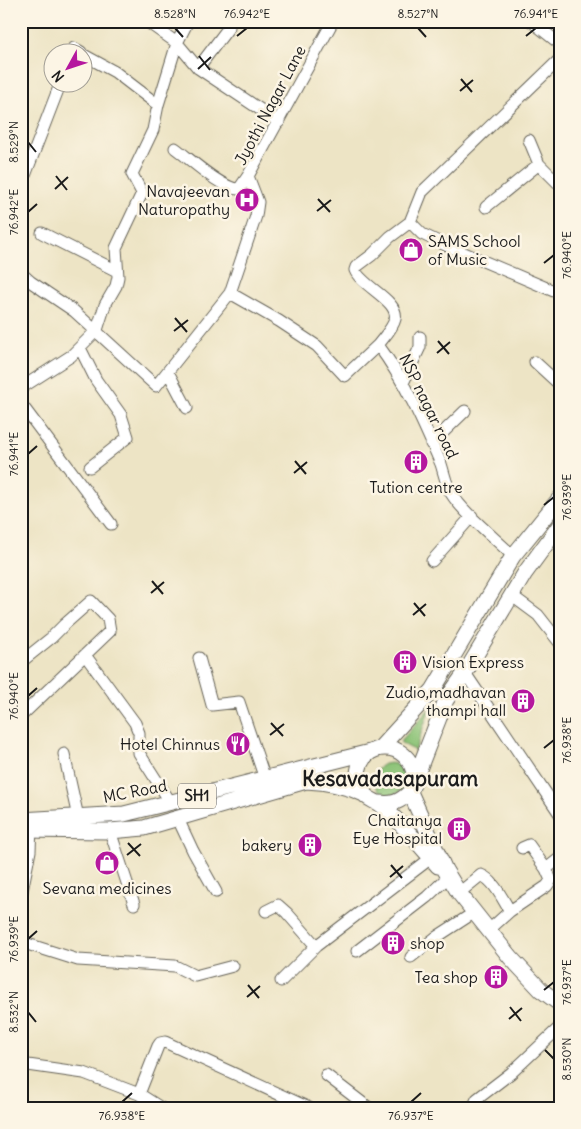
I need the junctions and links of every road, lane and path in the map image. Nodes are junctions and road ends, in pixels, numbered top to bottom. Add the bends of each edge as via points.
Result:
1 (146, 21) edge
2 (188, 21) edge
3 (333, 21) edge
4 (531, 21) edge
5 (229, 27) dead end
6 (177, 43) junction
7 (560, 44) edge
8 (92, 59) edge
9 (560, 59) edge
10 (198, 68) junction
11 (57, 92) edge
12 (158, 105) junction
13 (279, 122) junction
14 (529, 140) dead end
15 (176, 148) dead end
16 (538, 164) junction
17 (248, 176) junction
18 (560, 184) edge
19 (21, 186) edge
20 (486, 208) dead end
21 (410, 222) junction
22 (42, 232) dead end
23 (117, 271) junction
24 (21, 273) edge
25 (560, 291) edge
26 (230, 293) junction
27 (97, 330) junction
28 (420, 337) dead end
29 (378, 345) junction
30 (80, 348) junction
31 (535, 362) dead end
32 (168, 372) junction
33 (403, 383) junction
34 (560, 385) edge
35 (21, 388) edge
36 (21, 404) edge
37 (187, 408) dead end
38 (466, 411) dead end
39 (431, 444) junction
40 (90, 466) dead end
41 (560, 498) edge
42 (472, 516) junction
43 (111, 524) dead end
44 (557, 534) edge
45 (513, 556) junction
46 (432, 561) dead end
47 (511, 595) junction
48 (560, 643) edge
49 (85, 655) junction
50 (199, 658) dead end
51 (21, 662) edge
52 (465, 672) junction
53 (433, 690) junction
54 (446, 700) junction
55 (21, 716) edge
56 (375, 750) junction
57 (64, 754) dead end
58 (415, 778) junction
59 (265, 780) junction
60 (410, 792) junction
61 (364, 794) junction
62 (171, 802) junction
63 (379, 804) junction
64 (560, 814) edge
65 (78, 818) junction
66 (178, 819) junction
67 (26, 825) edge
68 (110, 831) junction
69 (522, 848) dead end
70 (431, 858) junction
71 (560, 858) edge
72 (546, 869) junction
73 (448, 877) junction
74 (216, 892) dead end
75 (459, 893) junction
76 (21, 896) edge
77 (134, 904) dead end
78 (266, 911) dead end
79 (510, 911) junction
80 (475, 912) junction
81 (489, 930) junction
82 (21, 942) edge
83 (316, 946) junction
84 (357, 951) dead end
85 (411, 957) dead end
86 (233, 966) dead end
87 (281, 981) dead end
88 (560, 1004) edge
89 (560, 1027) edge
90 (21, 1064) edge
91 (326, 1075) dead end
92 (138, 1094) junction
93 (162, 1108) edge
94 (309, 1108) edge
95 (369, 1108) edge
96 (473, 1108) edge

1 - 6 street
2 - 6 street
3 - 13 street, Jyothi Nagar Lane
4 - 7 street
5 - 10 street
6 - 10 street
6 - 12 street
8 - 12 street
9 - 21 street via 422,192
10 - 13 street
11 - 19 street
12 - 23 street via 153,130 132,174 142,193 116,248
13 - 17 street, Jyothi Nagar Lane
14 - 16 street
15 - 17 street via 210,176 233,189 239,189
16 - 18 street
16 - 20 street
17 - 26 street, Jyothi Nagar Lane via 258,202 256,216
21 - 25 street via 422,234 443,244
21 - 29 street via 355,268 358,277 392,305 396,315
22 - 23 street
23 - 27 street via 116,286 105,305
24 - 27 street
26 - 29 street, NSP nagar road via 316,346 345,376
26 - 32 street, Jyothi Nagar Lane
27 - 30 street
27 - 32 street via 156,386
28 - 33 street via 420,347
29 - 33 street, NSP nagar road
30 - 35 street
30 - 40 street via 96,380 122,415 128,437
31 - 34 street
32 - 37 street
33 - 39 street, NSP nagar road
36 - 43 street
38 - 39 street
39 - 42 street, NSP nagar road via 451,492
41 - 45 main road
42 - 45 street, NSP nagar road
42 - 46 street
44 - 47 main road
45 - 53 main road
47 - 48 street via 538,615
47 - 52 main road
49 - 51 street via 110,631 108,619 91,601
49 - 55 street
49 - 62 street via 135,723 140,753
50 - 59 street via 212,705 240,702
52 - 54 main road
52 - 64 street
53 - 54 main road
53 - 56 main road
54 - 58 main road
56 - 58 main road via 389,748 405,754 414,769
56 - 59 main road, MC Road / SH1
56 - 61 main road via 362,762 358,774
57 - 65 street
58 - 60 main road
59 - 62 main road, MC Road / SH1
60 - 63 main road via 396,803
60 - 73 main road
61 - 63 main road
61 - 66 main road, SH1 via 333,783 306,781
62 - 65 main road, MC Road / SH1 via 124,814
63 - 70 main road
65 - 67 main road, MC Road / SH1
66 - 68 main road, SH1 via 144,828
66 - 74 street
67 - 68 main road, SH1
67 - 76 street via 30,851
68 - 77 street
69 - 72 street via 530,845
70 - 73 main road
70 - 83 street
71 - 72 street
72 - 79 street via 551,880 547,886
73 - 75 main road
73 - 84 street
75 - 79 street via 481,875 486,877
75 - 80 main road
78 - 83 street via 278,905
79 - 81 street
80 - 81 main road
80 - 85 street
81 - 88 main road via 540,990
82 - 86 street via 78,960 175,966 194,976
83 - 87 street
89 - 96 street via 511,1073 477,1099
90 - 92 street via 84,1073
91 - 95 street
92 - 93 street
92 - 94 street via 158,1046 165,1042

